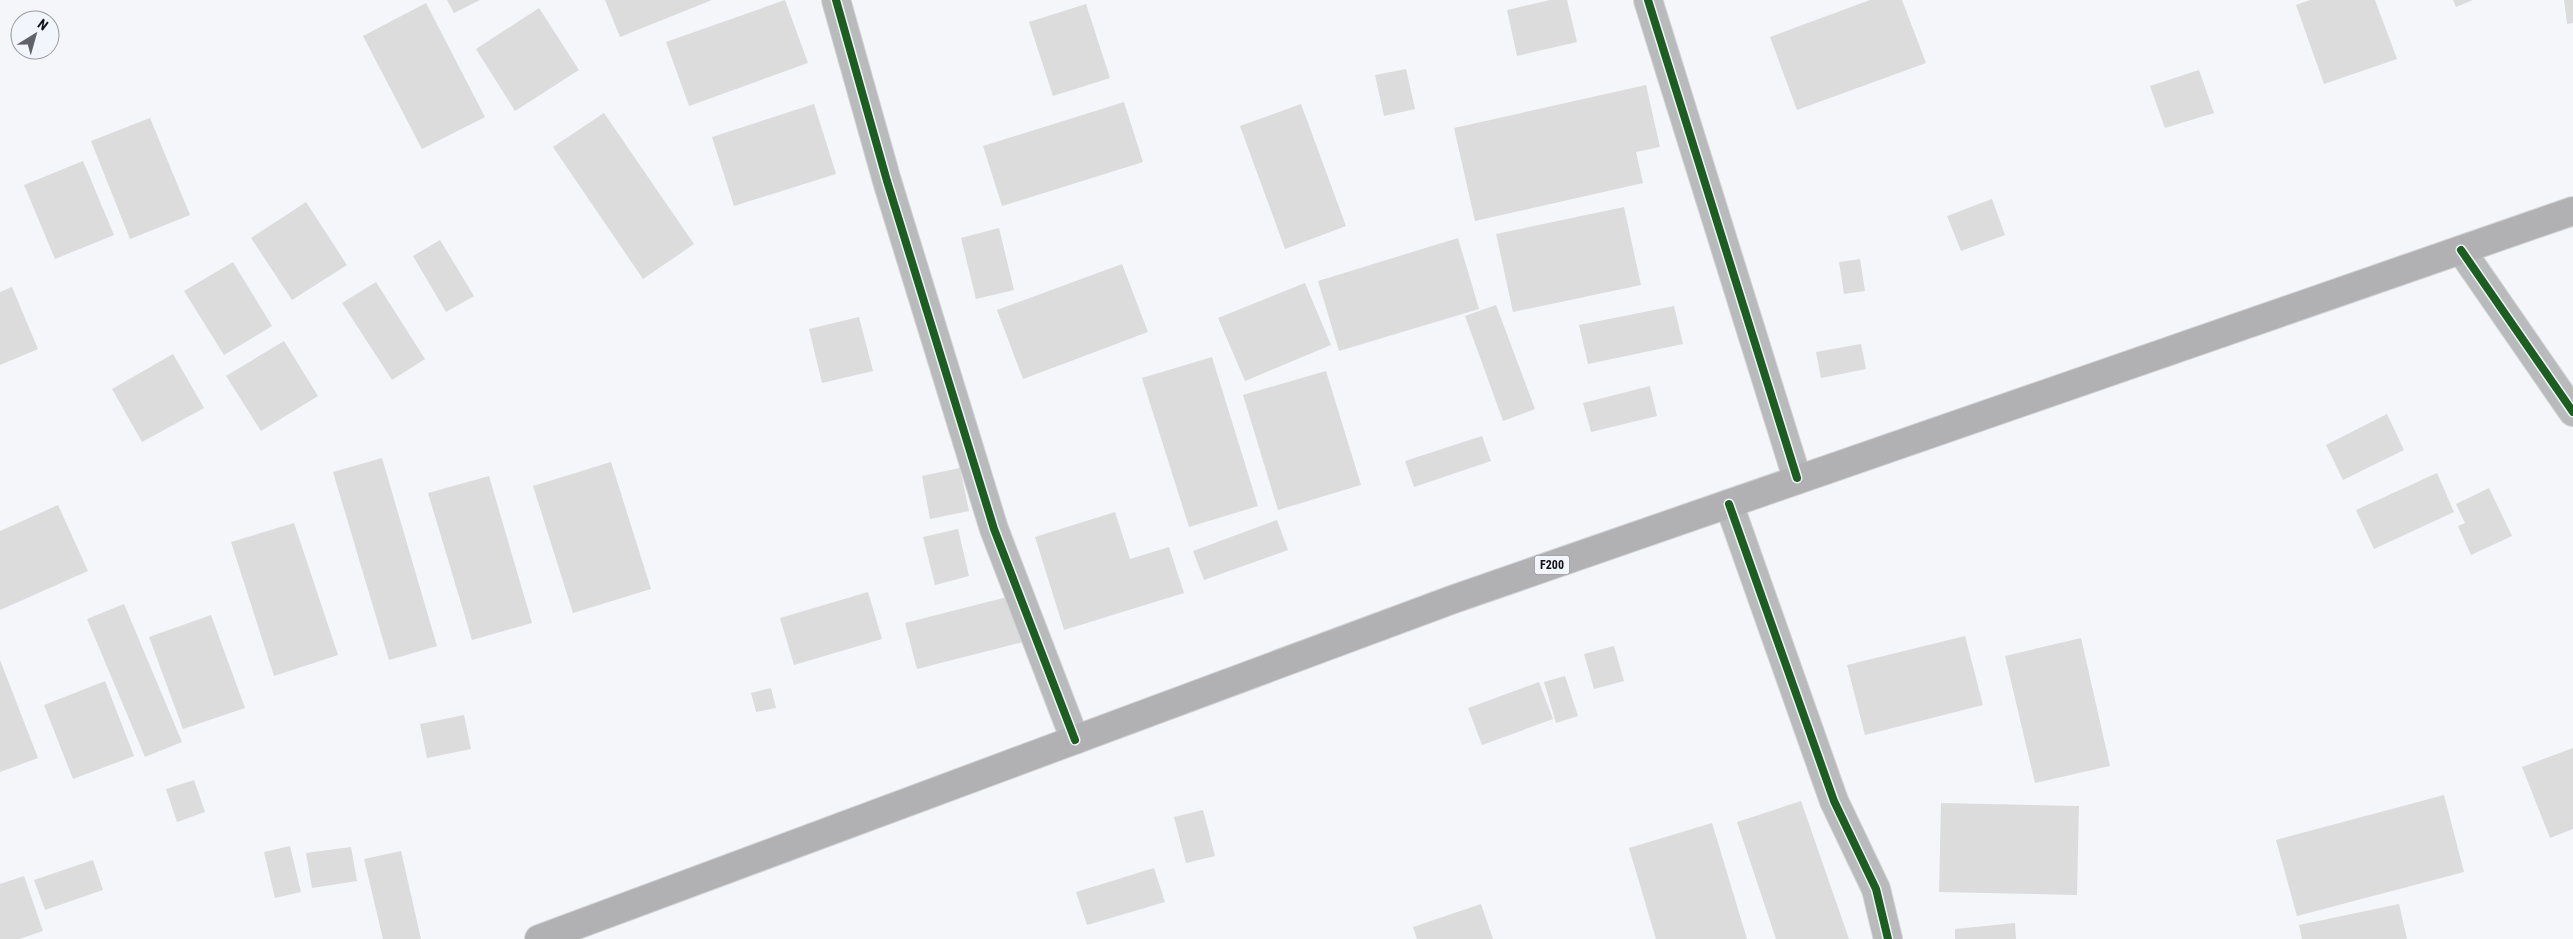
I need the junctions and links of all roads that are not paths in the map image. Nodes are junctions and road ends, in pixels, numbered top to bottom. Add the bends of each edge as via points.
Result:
1 (836, 0) edge
2 (1648, 0) edge
3 (2573, 212) edge
4 (2461, 250) junction
5 (2573, 412) edge
6 (1797, 478) junction
7 (1729, 504) junction
8 (1075, 740) junction
9 (539, 939) edge
10 (1888, 939) edge

1 - 8 street via 887,181 994,529
2 - 6 street
3 - 4 main road, F200
4 - 5 street
4 - 6 main road, F200
6 - 7 main road, F200
7 - 8 main road, F200 via 1454,599
7 - 10 street via 1834,801 1876,889
8 - 9 main road, F200

